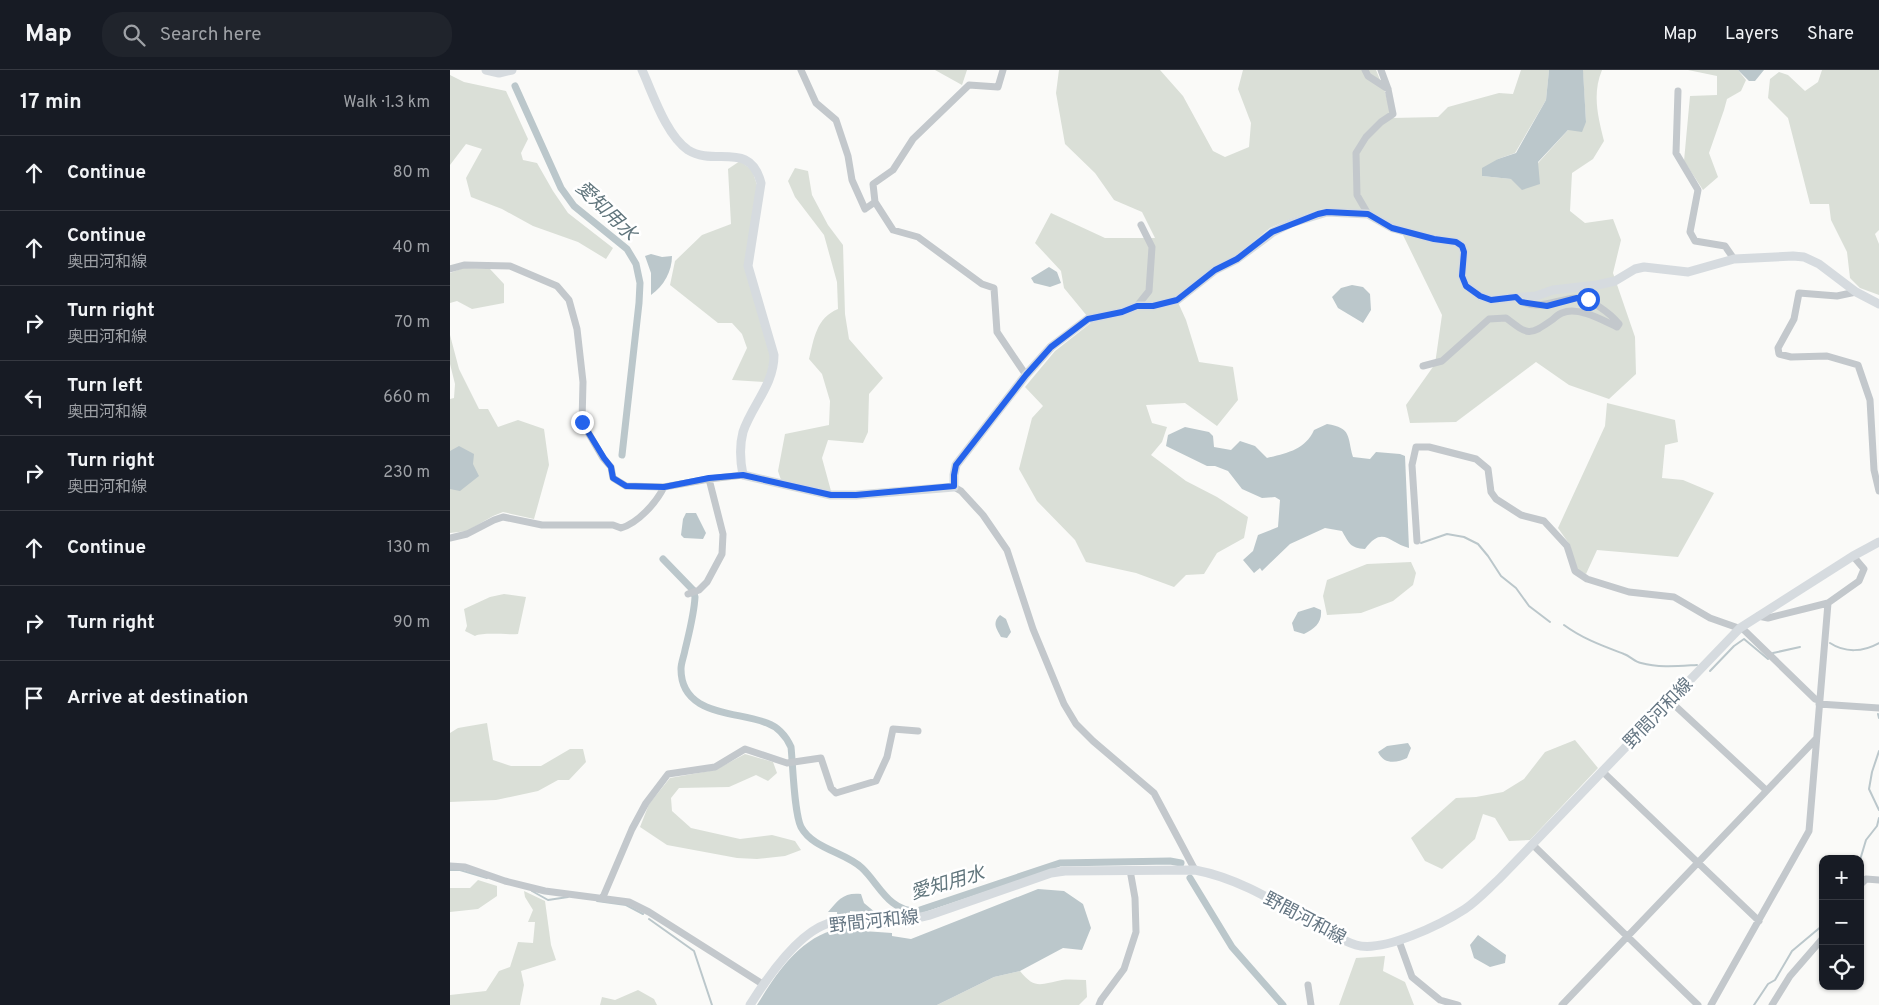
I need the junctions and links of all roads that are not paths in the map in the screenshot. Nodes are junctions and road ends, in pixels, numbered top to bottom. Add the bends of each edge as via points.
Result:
1 (486, 70) edge
2 (512, 70) edge
3 (642, 70) edge
4 (801, 70) edge
5 (1003, 70) edge
6 (1364, 70) edge
7 (1381, 70) edge
8 (1388, 89) junction
9 (1678, 91) dead end
10 (875, 202) junction
11 (1368, 214) junction
12 (1141, 225) dead end
13 (1734, 259) junction
14 (450, 269) edge
15 (1856, 292) junction
16 (1516, 297) junction
17 (1879, 304) edge
18 (1137, 306) junction
19 (1422, 366) dead end
20 (1026, 375) junction
21 (743, 475) junction
22 (709, 478) junction
23 (954, 486) junction
24 (664, 487) junction
25 (1879, 491) edge
26 (450, 538) edge
27 (1416, 540) dead end
28 (1879, 542) edge
29 (1852, 556) junction
30 (688, 594) dead end
31 (1828, 603) junction
32 (1758, 616) junction
33 (1740, 628) junction
34 (1670, 700) junction
35 (1819, 702) junction
36 (1879, 708) edge
37 (918, 731) dead end
38 (1816, 739) junction
39 (1602, 772) junction
40 (1766, 790) junction
41 (1533, 845) junction
42 (1697, 864) junction
43 (450, 866) edge
44 (1130, 870) junction
45 (1195, 870) junction
46 (1879, 880) edge
47 (1864, 881) edge
48 (603, 897) junction
49 (1759, 921) junction
50 (1628, 938) junction
51 (1399, 941) junction
52 (1819, 943) edge
53 (764, 985) junction
54 (1308, 985) dead end
55 (750, 1005) edge
56 (1099, 1005) edge
57 (1311, 1005) edge
58 (1458, 1005) edge
59 (1562, 1005) edge
60 (1698, 1005) edge
61 (1711, 1005) edge
62 (1772, 1005) edge

1 - 2 main road via 499,73
3 - 21 main road via 672,134 687,150 699,155 744,159 757,170 761,184 748,266 774,355 774,368 744,431 739,454
4 - 10 street via 816,103 836,120 852,180 865,209
5 - 10 street via 998,87 969,85 913,139 893,170 873,184
6 - 8 street
7 - 8 street
8 - 11 street via 1393,114 1366,137 1356,152 1357,196
9 - 13 street via 1676,153 1698,190 1690,232 1695,241 1725,246
10 - 20 street via 893,230 918,237 982,284 994,288 997,332
11 - 16 main road via 1392,228 1456,242 1464,252 1462,276 1466,286 1491,300
11 - 18 main road via 1327,212 1291,223 1215,270 1177,300
12 - 18 street via 1152,247 1149,291
13 - 15 main road via 1804,257 1819,264
13 - 16 main road via 1688,272 1644,267 1615,281
14 - 24 street via 464,264 510,266 557,286 569,300 577,328 583,382 582,422 611,467 613,478 626,486
15 - 17 main road
15 - 25 street via 1837,296 1799,293 1794,319 1778,348 1780,354 1791,357 1827,356 1858,365 1870,400 1874,470
16 - 19 street via 1521,302 1547,306 1577,298 1588,299 1619,324 1617,328 1578,312 1562,313 1535,332 1522,330 1506,318 1489,319 1442,361
18 - 20 main road via 1088,319 1051,347
20 - 23 main road via 956,465
21 - 22 street
21 - 23 main road via 831,495
22 - 24 street
22 - 30 street via 723,534 722,554 707,582
23 - 45 street via 984,515 1007,550 1033,629 1076,724 1154,793
24 - 26 street via 643,514 626,527 542,525 503,517 467,534
27 - 33 street via 1412,465 1416,447 1429,447 1476,459 1488,469 1491,492 1496,499 1521,515 1544,521 1567,546 1575,571 1587,579 1630,592 1674,597 1710,618
28 - 29 main road, 野間河和線
29 - 31 street via 1864,569 1859,580
29 - 32 main road, 野間河和線
31 - 32 street via 1768,618
31 - 35 street
32 - 33 main road, 野間河和線
33 - 34 main road, 野間河和線
33 - 35 street
34 - 39 main road, 野間河和線
34 - 40 street
35 - 36 street
35 - 38 street
37 - 48 street via 893,729 887,757 876,781 844,792 836,793 832,788 821,758 787,763 745,749 715,767 668,774 646,803 632,829
38 - 40 street
38 - 49 street via 1809,831
39 - 41 main road, 野間河和線
39 - 42 street
40 - 42 street
41 - 50 street
41 - 51 main road, 野間河和線 via 1466,908
42 - 49 street
42 - 50 street
43 - 48 street via 465,867 545,891
44 - 45 main road, 野間河和線
44 - 53 main road, 野間河和線 via 1051,873 930,915 887,923 834,922 802,937
44 - 56 street via 1136,932 1124,969
45 - 51 main road, 野間河和線 via 1249,887 1356,945 1386,945
46 - 47 street
48 - 53 street via 629,902 649,912
49 - 61 street
50 - 59 street
50 - 60 street
51 - 58 street via 1412,977 1440,1000
52 - 62 street via 1790,976
53 - 55 main road, 野間河和線
54 - 57 street

